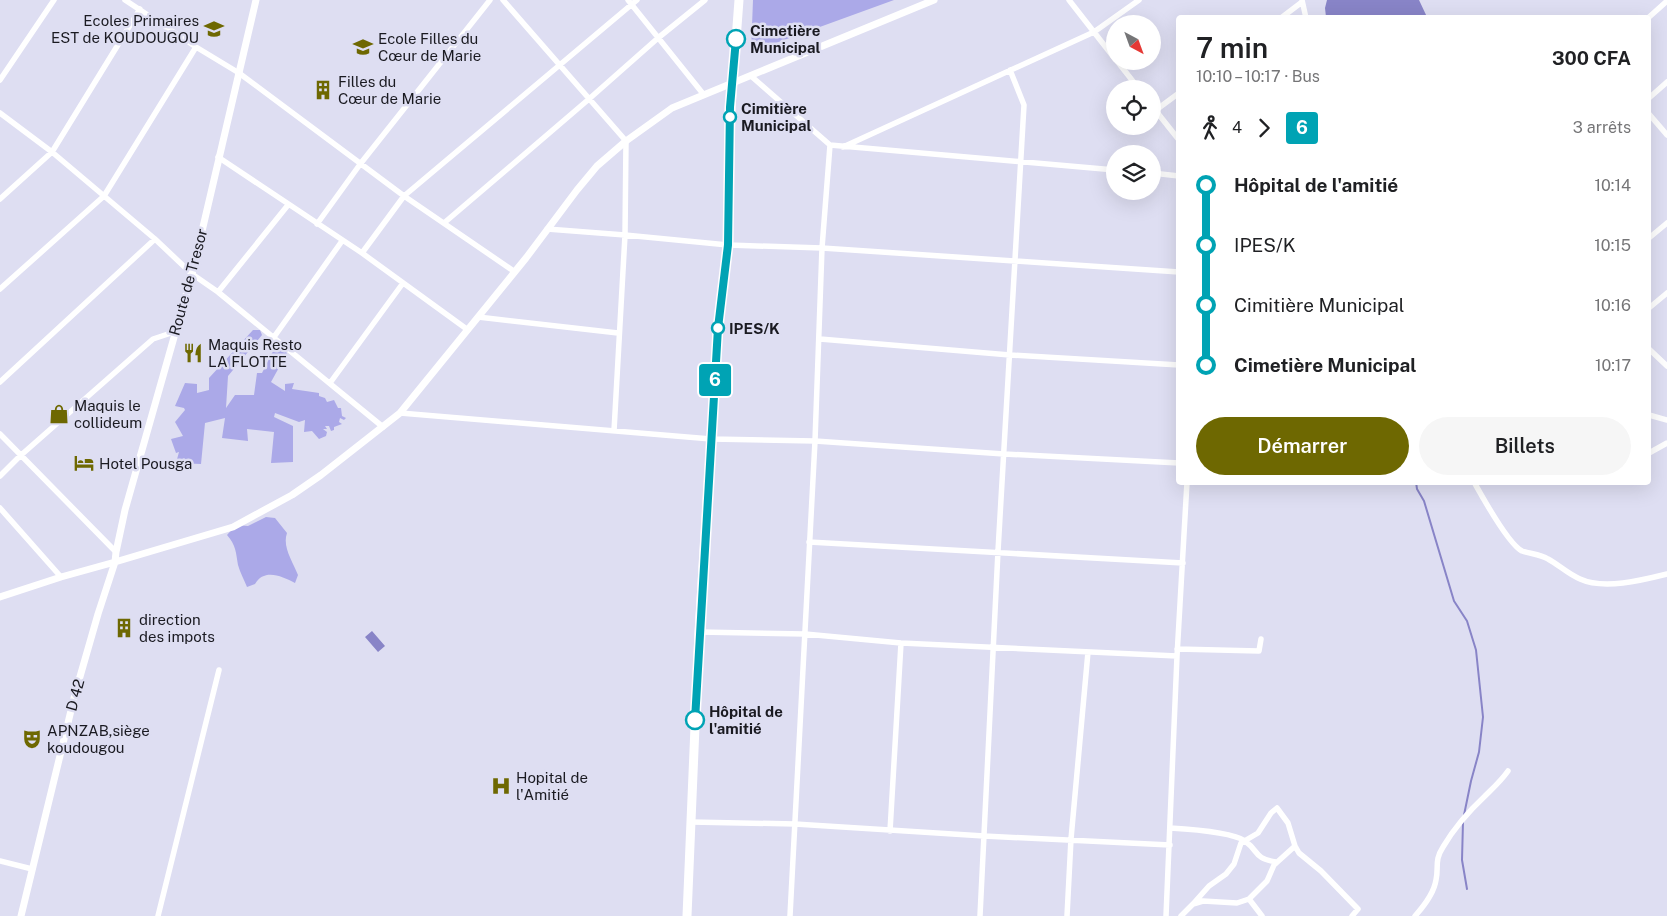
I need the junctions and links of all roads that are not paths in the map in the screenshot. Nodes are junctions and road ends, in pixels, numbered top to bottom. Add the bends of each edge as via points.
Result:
1 (54, 0) edge
2 (125, 0) edge
3 (256, 0) edge
4 (490, 0) edge
5 (503, 0) edge
6 (637, 0) edge
7 (705, 0) edge
8 (740, 0) edge
9 (934, 0) edge
10 (1069, 0) edge
11 (1139, 0) edge
12 (1302, 1) edge
13 (1667, 1) edge
14 (630, 2) edge
15 (140, 9) junction
16 (1285, 15) edge
17 (1305, 15) edge
18 (1651, 15) edge
19 (1094, 32) junction
20 (658, 38) junction
21 (196, 47) junction
22 (1106, 47) edge
23 (560, 65) junction
24 (1010, 70) junction
25 (1124, 70) edge
26 (239, 73) junction
27 (751, 76) junction
28 (0, 80) edge
29 (1132, 80) edge
30 (1667, 82) edge
31 (733, 83) junction
32 (704, 95) junction
33 (1176, 95) edge
34 (1651, 96) edge
35 (589, 99) junction
36 (1161, 104) edge
37 (0, 113) edge
38 (1651, 116) edge
39 (1161, 117) edge
40 (1667, 135) edge
41 (1176, 136) edge
42 (626, 142) junction
43 (830, 146) junction
44 (841, 148) junction
45 (52, 152) junction
46 (218, 157) junction
47 (1020, 162) junction
48 (361, 163) junction
49 (1106, 169) edge
50 (1161, 174) edge
51 (1176, 176) edge
52 (104, 196) junction
53 (404, 196) junction
54 (0, 199) edge
55 (288, 205) junction
56 (444, 223) junction
57 (1667, 223) edge
58 (317, 224) junction
59 (547, 229) junction
60 (625, 235) junction
61 (1651, 236) edge
62 (155, 239) junction
63 (342, 241) junction
64 (728, 245) junction
65 (822, 248) junction
66 (362, 253) junction
67 (1015, 261) junction
68 (515, 272) junction
69 (1176, 272) edge
70 (192, 274) junction
71 (403, 283) junction
72 (0, 289) edge
73 (218, 292) junction
74 (1667, 293) edge
75 (1651, 306) edge
76 (478, 318) junction
77 (468, 330) junction
78 (174, 332) junction
79 (618, 333) junction
80 (274, 337) junction
81 (820, 339) junction
82 (1651, 351) edge
83 (1010, 355) junction
84 (1176, 365) edge
85 (1667, 366) edge
86 (0, 382) edge
87 (330, 384) junction
88 (400, 413) junction
89 (1651, 416) edge
90 (1667, 420) edge
91 (383, 427) junction
92 (614, 431) junction
93 (0, 434) edge
94 (712, 439) junction
95 (815, 441) junction
96 (1667, 443) edge
97 (1651, 452) edge
98 (1004, 454) junction
99 (20, 456) junction
100 (1176, 463) edge
101 (0, 476) edge
102 (1187, 485) edge
103 (1476, 485) edge
104 (0, 508) edge
105 (810, 542) junction
106 (998, 551) junction
107 (116, 552) junction
108 (115, 562) junction
109 (1183, 563) junction
110 (1667, 574) edge
111 (61, 577) junction
112 (0, 598) edge
113 (699, 632) junction
114 (805, 634) junction
115 (1262, 639) dead end
116 (901, 643) junction
117 (994, 648) junction
118 (1177, 649) junction
119 (1088, 652) junction
120 (1177, 656) junction
121 (219, 670) dead end
122 (1508, 771) dead end
123 (691, 822) junction
124 (795, 824) junction
125 (1170, 828) junction
126 (890, 831) junction
127 (984, 836) junction
128 (1071, 840) junction
129 (1244, 840) junction
130 (1170, 844) junction
131 (1295, 846) junction
132 (0, 861) edge
133 (1276, 862) junction
134 (32, 869) junction
135 (1249, 899) junction
136 (1193, 904) junction
137 (21, 916) edge
138 (158, 916) edge
139 (687, 916) edge
140 (790, 916) edge
141 (980, 916) edge
142 (1067, 916) edge
143 (1166, 916) edge
144 (1181, 916) edge
145 (1262, 916) edge
146 (1352, 916) edge
147 (1415, 916) edge

1 - 28 street
2 - 15 street
3 - 26 street, Route de Tresor
4 - 48 street
5 - 23 street
6 - 14 street
7 - 20 street
8 - 31 main road
9 - 27 street
10 - 19 street
11 - 19 street
12 - 16 street
12 - 17 street
13 - 18 street
14 - 20 street
14 - 23 street
15 - 21 street
15 - 45 street
19 - 22 street
19 - 24 street
20 - 32 street
20 - 35 street
21 - 26 street
21 - 52 street
23 - 35 street
23 - 53 street
24 - 44 street
24 - 47 street via 1024,105
25 - 29 street
26 - 46 street, Route de Tresor
26 - 48 street
27 - 31 street
27 - 43 street
30 - 34 street
31 - 32 street
31 - 64 main road
32 - 42 street via 672,108
33 - 36 street
35 - 42 street
35 - 56 street
37 - 45 street
38 - 40 street
39 - 41 street
42 - 59 street via 597,166
42 - 60 street
43 - 44 street
43 - 65 street
44 - 47 street
45 - 52 street
45 - 54 street
46 - 55 street
46 - 70 street, Route de Tresor
47 - 49 street
47 - 67 street
48 - 53 street
48 - 58 street
50 - 51 street
52 - 62 street
52 - 72 street
53 - 56 street
53 - 66 street
55 - 58 street
55 - 73 street
56 - 68 street
57 - 61 street
58 - 63 street
59 - 60 street
59 - 68 street
60 - 64 street
60 - 79 street
62 - 70 street
62 - 86 street
63 - 66 street
63 - 80 street
64 - 65 street
64 - 94 main road via 718,328
65 - 67 street
65 - 81 street
66 - 71 street
67 - 69 street
67 - 83 street
68 - 76 street
70 - 73 street
70 - 78 street, Route de Tresor
70 - 107 street
71 - 77 street
71 - 87 street
73 - 80 street
74 - 75 street
76 - 77 street
76 - 79 street
77 - 88 street
78 - 99 street via 153,339
78 - 107 street, Route de Tresor
79 - 92 street
80 - 87 street
81 - 83 street
81 - 95 street
82 - 85 street
83 - 84 street
83 - 98 street
87 - 91 street
88 - 91 street
88 - 92 street
89 - 90 street
91 - 108 street via 321,476 233,527
92 - 94 street
93 - 99 street
94 - 95 street
94 - 113 main road
95 - 98 street
95 - 105 street
96 - 97 street
98 - 100 street
98 - 106 street
99 - 101 street
99 - 107 street
102 - 109 street
103 - 110 street via 1502,530 1521,551 1548,559 1582,580 1607,584
104 - 111 street
105 - 106 street
105 - 114 street
106 - 109 street
106 - 117 street
107 - 108 street, Route de Tresor
108 - 111 street
108 - 134 street, D 42 / D 42 via 75,694
109 - 118 street
111 - 112 street
113 - 114 street
113 - 123 main road
114 - 116 street
114 - 124 street
115 - 118 street via 1259,651
116 - 117 street
116 - 126 street
117 - 119 street
117 - 127 street
118 - 120 street
119 - 120 street
119 - 128 street
120 - 125 street
121 - 138 street
122 - 147 street via 1448,838 1436,864 1436,880 1427,902
123 - 124 street
123 - 139 main road
124 - 126 street
124 - 140 street
125 - 129 street
125 - 130 street
126 - 127 street
127 - 128 street
127 - 141 street
128 - 130 street
128 - 142 street
129 - 131 street via 1258,833 1277,808 1288,823
129 - 133 street via 1263,860
129 - 136 street via 1234,864
130 - 143 street
131 - 133 street
131 - 146 street via 1358,909
132 - 134 street
133 - 135 street via 1267,881
134 - 137 street, D 42 / D 42
135 - 136 street via 1237,903 1204,901
135 - 145 street
136 - 144 street

